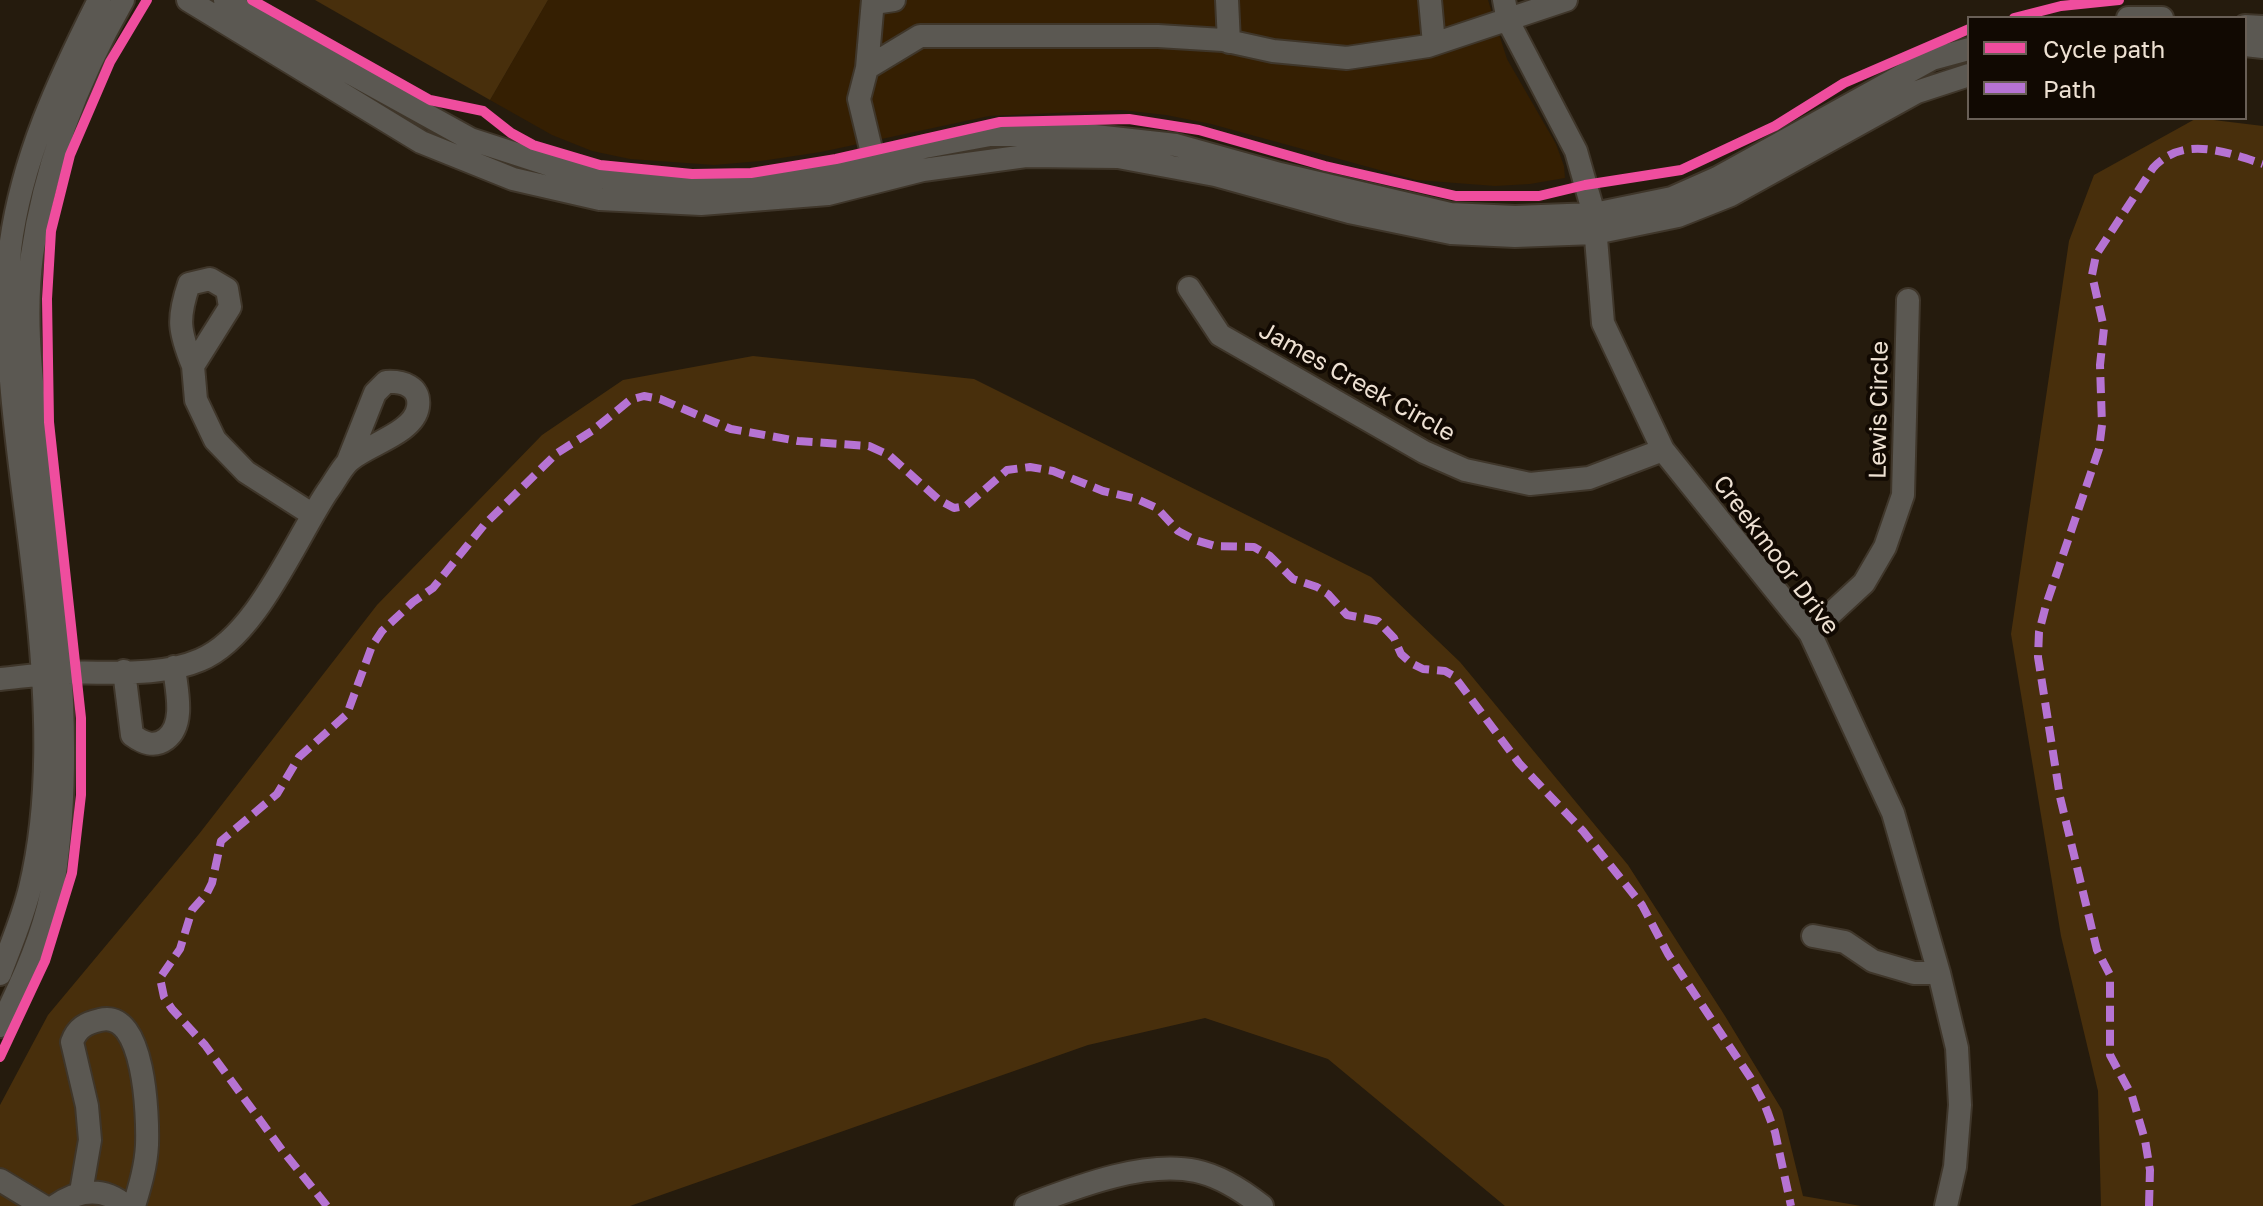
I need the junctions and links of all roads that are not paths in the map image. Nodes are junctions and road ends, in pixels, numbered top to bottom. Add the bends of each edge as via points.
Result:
1 (99, 0) edge
2 (123, 0) edge
3 (188, 0) edge
4 (225, 0) edge
5 (1227, 0) edge
6 (1430, 0) edge
7 (1566, 0) edge
8 (881, 1) edge
9 (1506, 10) edge
10 (1229, 42) junction
11 (1434, 44) junction
12 (1967, 50) edge
13 (867, 68) junction
14 (1967, 76) edge
15 (876, 171) junction
16 (1594, 223) junction
17 (1189, 288) dead end
18 (1908, 300) dead end
19 (193, 366) dead end
20 (1663, 450) junction
21 (348, 461) dead end
22 (313, 515) junction
23 (1810, 633) junction
24 (174, 667) junction
25 (124, 671) junction
26 (50, 674) junction
27 (0, 679) edge
28 (1813, 936) dead end
29 (1939, 973) junction
30 (0, 974) edge
31 (0, 1026) edge
32 (0, 1180) edge
33 (81, 1192) junction
34 (43, 1206) edge
35 (55, 1206) edge
36 (126, 1206) edge
37 (134, 1206) edge
38 (1026, 1206) edge
39 (1262, 1206) edge
40 (1946, 1206) edge

1 - 26 street via 43,122 10,249 7,364 38,617
2 - 26 street via 63,126 32,256 30,365 56,613
3 - 15 street via 421,142 513,179 600,199 701,204 828,194
4 - 15 street via 470,139 578,174 694,188
5 - 10 street
6 - 11 street
7 - 9 street
8 - 13 street
9 - 11 street
9 - 16 street, Creekmoor Drive via 1576,151
10 - 11 street via 1347,58
10 - 13 street via 1158,36 920,36
12 - 16 street via 1932,59 1717,178
13 - 15 street via 859,99
14 - 16 street via 1917,92 1731,195 1678,216
15 - 16 street via 925,147 990,135 1086,135 1176,145 1450,214
16 - 20 street, Creekmoor Drive via 1603,323
17 - 20 street, James Creek Circle via 1220,335 1424,452 1465,470 1530,484 1589,478
18 - 23 street, Lewis Circle via 1903,495 1885,547 1864,583
19 - 22 street via 196,400 215,440 246,472
20 - 23 street, Creekmoor Drive
21 - 22 street
22 - 24 street via 250,618 226,646
23 - 29 street, Creekmoor Drive via 1893,813
24 - 25 street
24 - 25 street via 177,723 173,734 159,744 132,735
25 - 26 street
26 - 27 street
26 - 30 street via 38,840 30,888
26 - 31 street via 61,774 54,881 26,974
28 - 29 street via 1845,942 1873,961 1914,973
29 - 40 street, Creekmoor Drive via 1957,1048 1960,1105
32 - 34 street
33 - 35 street
33 - 36 street via 98,1192
33 - 37 street via 90,1140 72,1042 80,1028 114,1019 127,1029 134,1045 145,1102 144,1175
38 - 39 street via 1096,1180 1162,1169 1195,1170 1221,1179

